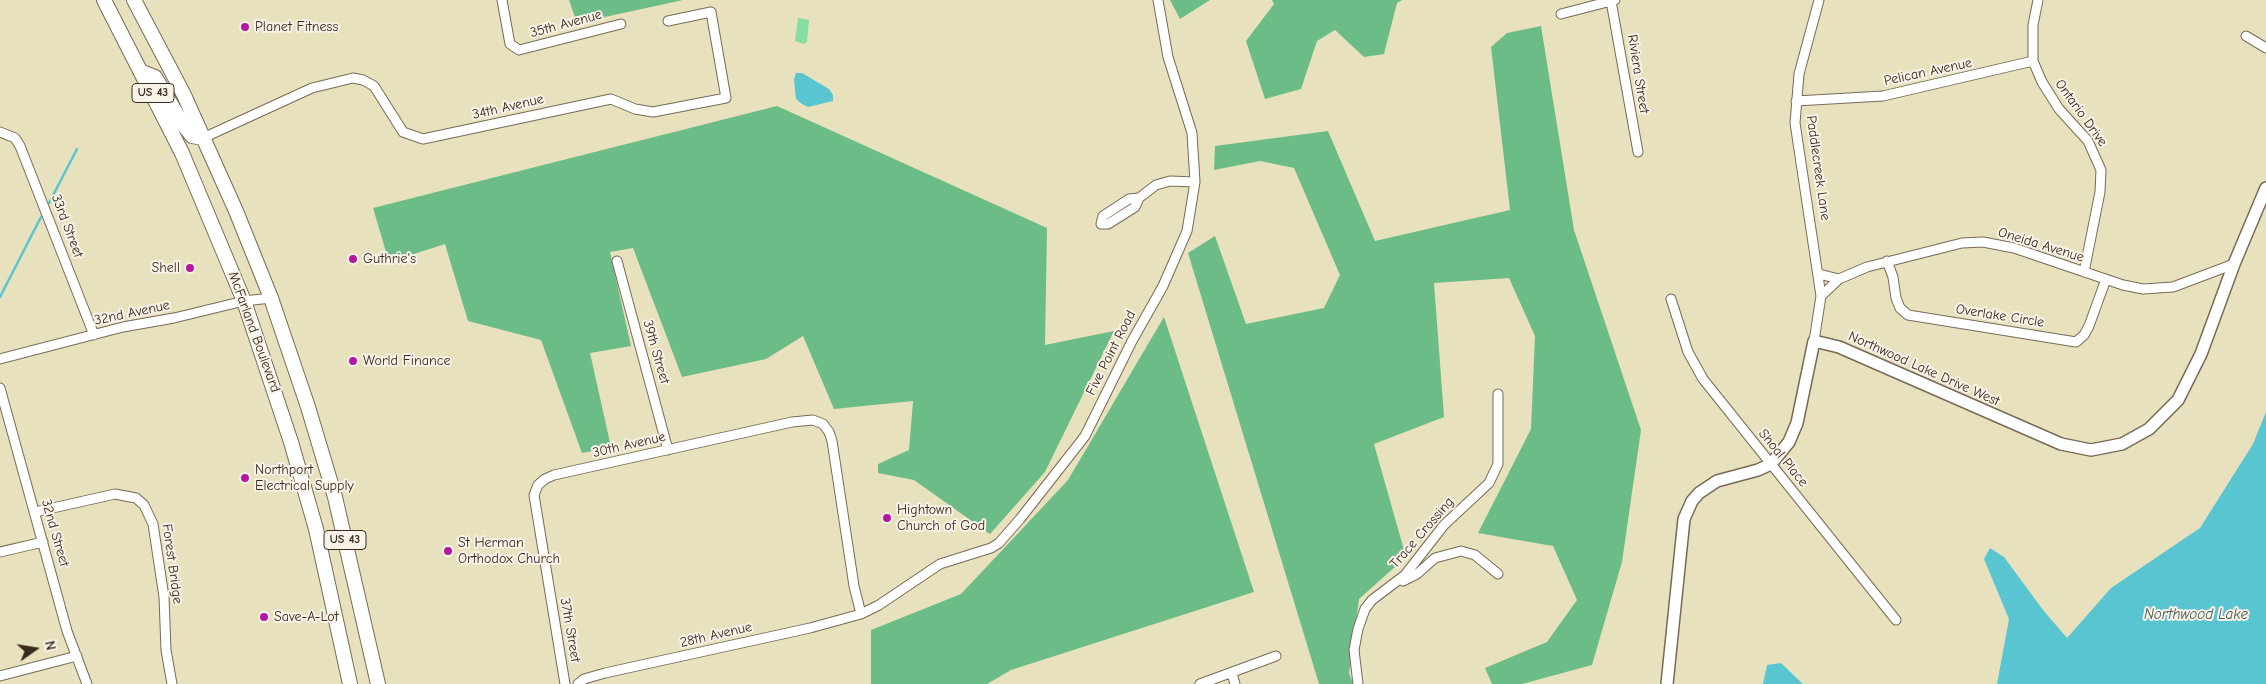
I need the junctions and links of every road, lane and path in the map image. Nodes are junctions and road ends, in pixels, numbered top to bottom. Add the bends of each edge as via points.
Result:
1 (104, 0) edge
2 (134, 0) edge
3 (502, 0) edge
4 (1158, 0) edge
5 (1613, 0) edge
6 (1819, 0) edge
7 (2038, 0) edge
8 (1562, 14) dead end
9 (668, 21) dead end
10 (621, 24) dead end
11 (2246, 36) dead end
12 (2266, 48) edge
13 (2033, 61) junction
14 (142, 72) junction
15 (1796, 100) junction
16 (3, 132) edge
17 (203, 138) junction
18 (1638, 152) dead end
19 (1195, 182) junction
20 (2266, 188) edge
21 (1139, 198) junction
22 (1117, 207) junction
23 (1123, 216) junction
24 (1887, 261) junction
25 (617, 262) dead end
26 (2234, 264) junction
27 (2084, 272) junction
28 (1819, 274) junction
29 (1839, 279) junction
30 (2106, 279) junction
31 (1821, 296) junction
32 (271, 298) junction
33 (1670, 299) dead end
34 (244, 301) junction
35 (94, 335) junction
36 (1814, 341) junction
37 (0, 359) edge
38 (0, 388) edge
39 (1498, 394) dead end
40 (668, 450) junction
41 (1771, 464) junction
42 (35, 512) junction
43 (43, 542) junction
44 (0, 552) edge
45 (1498, 574) dead end
46 (548, 581) joint
47 (1397, 582) junction
48 (861, 614) junction
49 (1896, 620) dead end
50 (77, 656) junction
51 (1276, 656) dead end
52 (1232, 673) junction
53 (0, 676) edge
54 (87, 684) edge
55 (172, 684) edge
56 (350, 684) edge
57 (378, 684) edge
58 (565, 684) edge
59 (578, 684) edge
60 (1200, 684) edge
61 (1235, 684) edge
62 (1358, 684) edge
63 (1667, 684) edge

1 - 14 highway, McFarland Boulevard / US 43
2 - 17 highway, McFarland Boulevard / US 43
3 - 10 street, 35th Avenue via 510,44 519,50
4 - 19 street, Five Point Road via 1168,57 1192,134
5 - 8 street
5 - 18 street, Riviera Street
6 - 15 street, Paddlecreek Lane via 1799,74
7 - 13 street, Ontario Drive via 2033,25
9 - 17 street, 34th Avenue via 711,12 726,98 653,112 611,99 423,139 402,132 374,86 353,78 312,88
11 - 12 street
13 - 15 street, Pelican Avenue via 1883,96
13 - 27 street, Ontario Drive via 2059,109 2088,141 2101,170 2100,192
14 - 17 highway via 155,77 192,136
14 - 34 highway, McFarland Boulevard / US 43 via 199,190
15 - 28 street, Paddlecreek Lane via 1796,133
16 - 35 street, 33rd Street via 15,138 22,151
17 - 32 highway, McFarland Boulevard / US 43
19 - 21 street via 1170,181 1156,185
19 - 48 street, Five Point Road via 1187,230 1163,286 1073,454 999,543 940,564
20 - 26 street, Northwood Lake Drive West
21 - 22 street via 1129,199
21 - 23 street via 1136,208
22 - 23 street
22 - 23 street via 1103,216 1098,225
24 - 27 street, Oneida Avenue via 1952,244 1983,242 2014,248
24 - 29 street, Oneida Avenue
24 - 30 street, Overlake Circle via 1898,303 1908,315 2076,342 2089,326
25 - 40 street, 39th Street
26 - 30 street, Oneida Avenue via 2163,289 2142,289
26 - 36 street, Northwood Lake Drive West via 2201,354 2178,400 2149,429 2112,447 2091,450 2061,444 1839,347
27 - 30 street, Oneida Avenue
28 - 29 street
28 - 31 street, Paddlecreek Lane
29 - 31 street, Oneida Avenue
31 - 36 street, Paddlecreek Lane
32 - 34 street, 32nd Avenue
32 - 57 highway, McFarland Boulevard / US 43 via 329,475
33 - 41 street, Shoal Place via 1684,342 1700,375
34 - 35 street, 32nd Avenue
34 - 56 highway, McFarland Boulevard / US 43 via 283,416 316,530
35 - 37 street, 32nd Avenue
36 - 41 street via 1797,423 1789,442
38 - 42 street, 32nd Street
39 - 47 street, Trace Crossing via 1498,464 1489,482 1445,523 1413,568
40 - 46 street, 30th Avenue via 554,475 538,485 534,495 535,506
40 - 48 street, 30th Avenue via 792,422 813,420 823,424 832,442
41 - 49 street, Shoal Place
41 - 63 street via 1717,481 1692,501 1680,540
42 - 43 street, 32nd Street
42 - 55 street, Forest Bridge via 115,494 136,498 144,505 153,524
43 - 44 street
43 - 50 street, 32nd Street
45 - 47 street via 1475,555 1461,551 1435,558 1417,574
46 - 58 street, 37th Street
47 - 62 street, Trace Crossing via 1372,600 1363,616 1354,650
48 - 59 street, 28th Avenue via 605,673
50 - 53 street
50 - 54 street, 32nd Street
51 - 52 street
52 - 60 street
52 - 61 street

